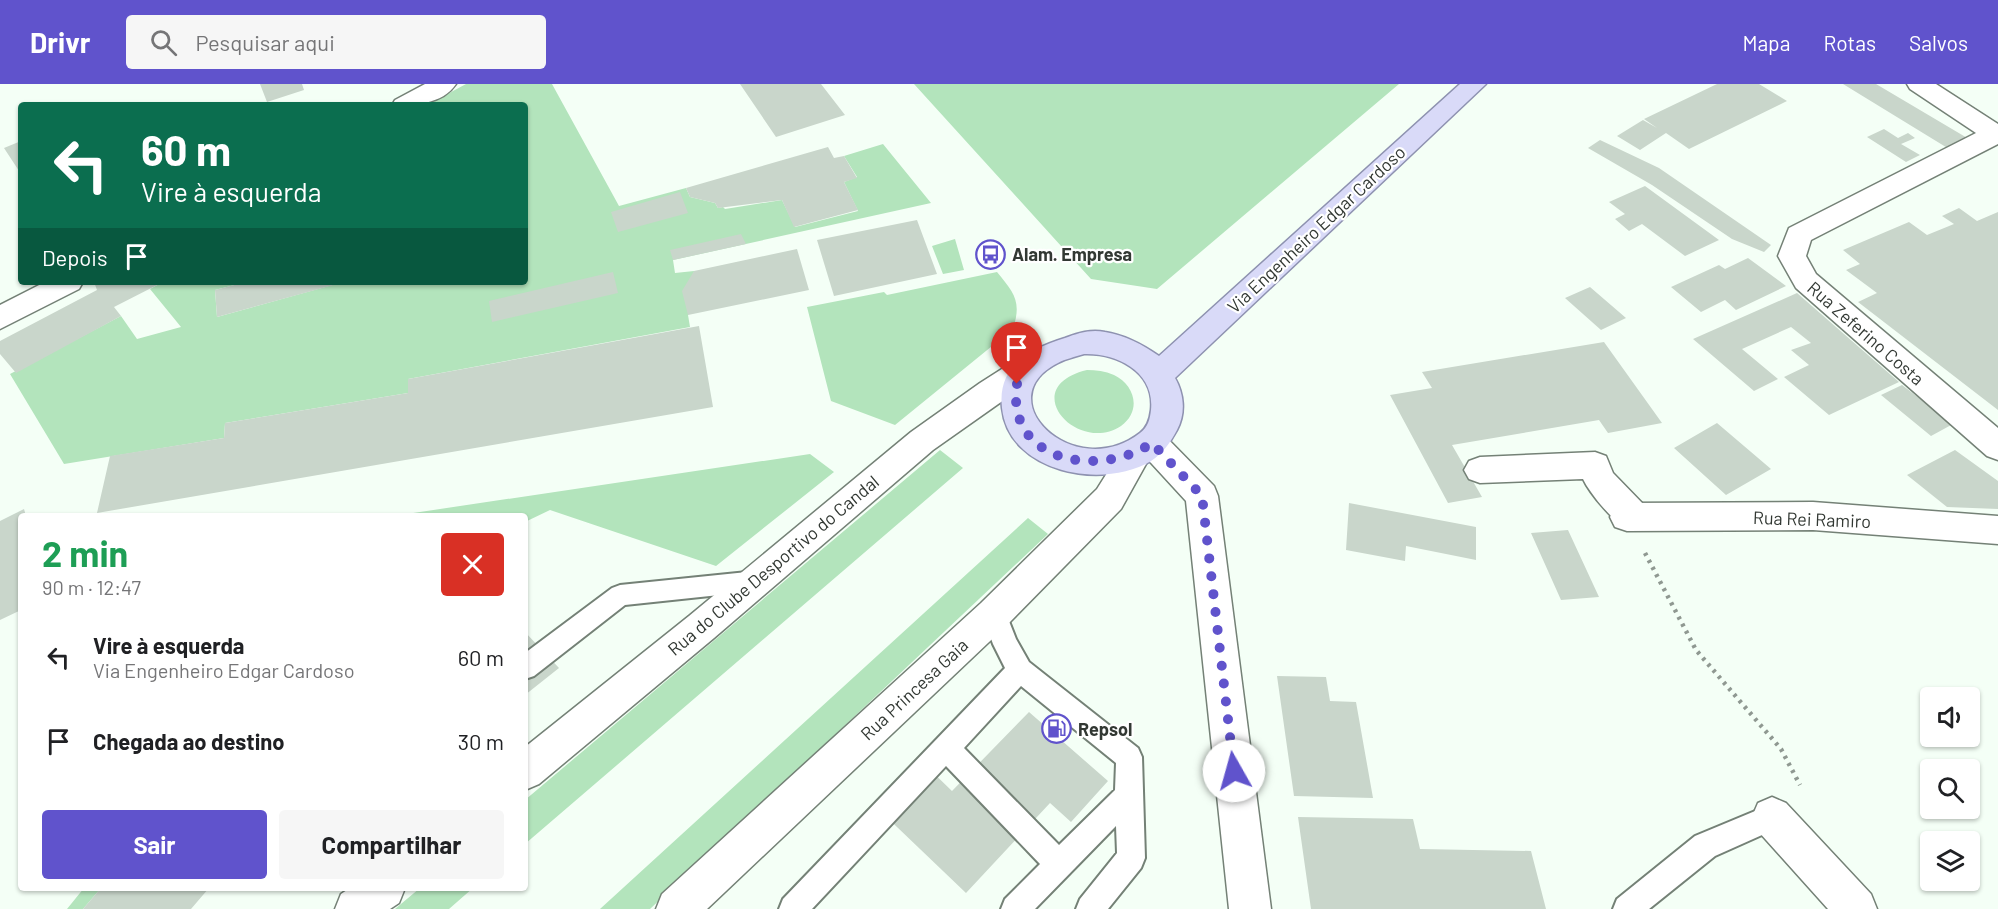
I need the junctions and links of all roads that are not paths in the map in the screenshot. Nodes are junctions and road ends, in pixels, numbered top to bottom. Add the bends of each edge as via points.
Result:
1 (444, 84) edge
2 (1474, 84) edge
3 (1919, 84) edge
4 (410, 102) edge
5 (1997, 134) edge
6 (63, 285) edge
7 (0, 318) edge
8 (1027, 368) junction
9 (1158, 375) junction
10 (1998, 447) edge
11 (1144, 449) junction
12 (1480, 470) dead end
13 (1998, 530) edge
14 (757, 581) junction
15 (994, 615) junction
16 (528, 666) edge
17 (1020, 670) junction
18 (946, 747) junction
19 (528, 769) edge
20 (1128, 795) junction
21 (1772, 818) joint
22 (1058, 863) junction
23 (380, 891) edge
24 (1629, 908) edge
25 (356, 909) edge
26 (676, 909) edge
27 (793, 909) edge
28 (1015, 909) edge
29 (1090, 909) edge
30 (1250, 909) edge
31 (1856, 909) edge

1 - 4 street
2 - 9 main road, Via Engenheiro Edgar Cardoso
3 - 5 street
5 - 10 street, Rua Zeferino Costa via 1799,235 1792,256 1806,281
6 - 7 street
8 - 9 main road via 1061,347 1106,343 1145,361
8 - 11 main road via 1017,384 1014,402 1019,420 1045,449 1088,462 1112,461
8 - 14 street, Rua do Clube Desportivo do Candal via 976,399 902,456
9 - 11 main road via 1170,410 1164,428
11 - 15 street, Rua Princesa Gaia via 1108,500
11 - 30 street via 1202,496
12 - 13 street, Rua Rei Ramiro via 1595,465 1599,479 1630,517 1813,516
14 - 16 lane via 620,595
14 - 19 street, Rua do Clube Desportivo do Candal
15 - 17 lane
15 - 26 street, Rua Princesa Gaia
17 - 18 lane
17 - 20 lane via 1129,757
18 - 22 lane
18 - 27 lane
20 - 22 lane
20 - 29 lane via 1131,858
21 - 24 lane via 1705,846
21 - 31 street
22 - 28 lane
23 - 25 street

